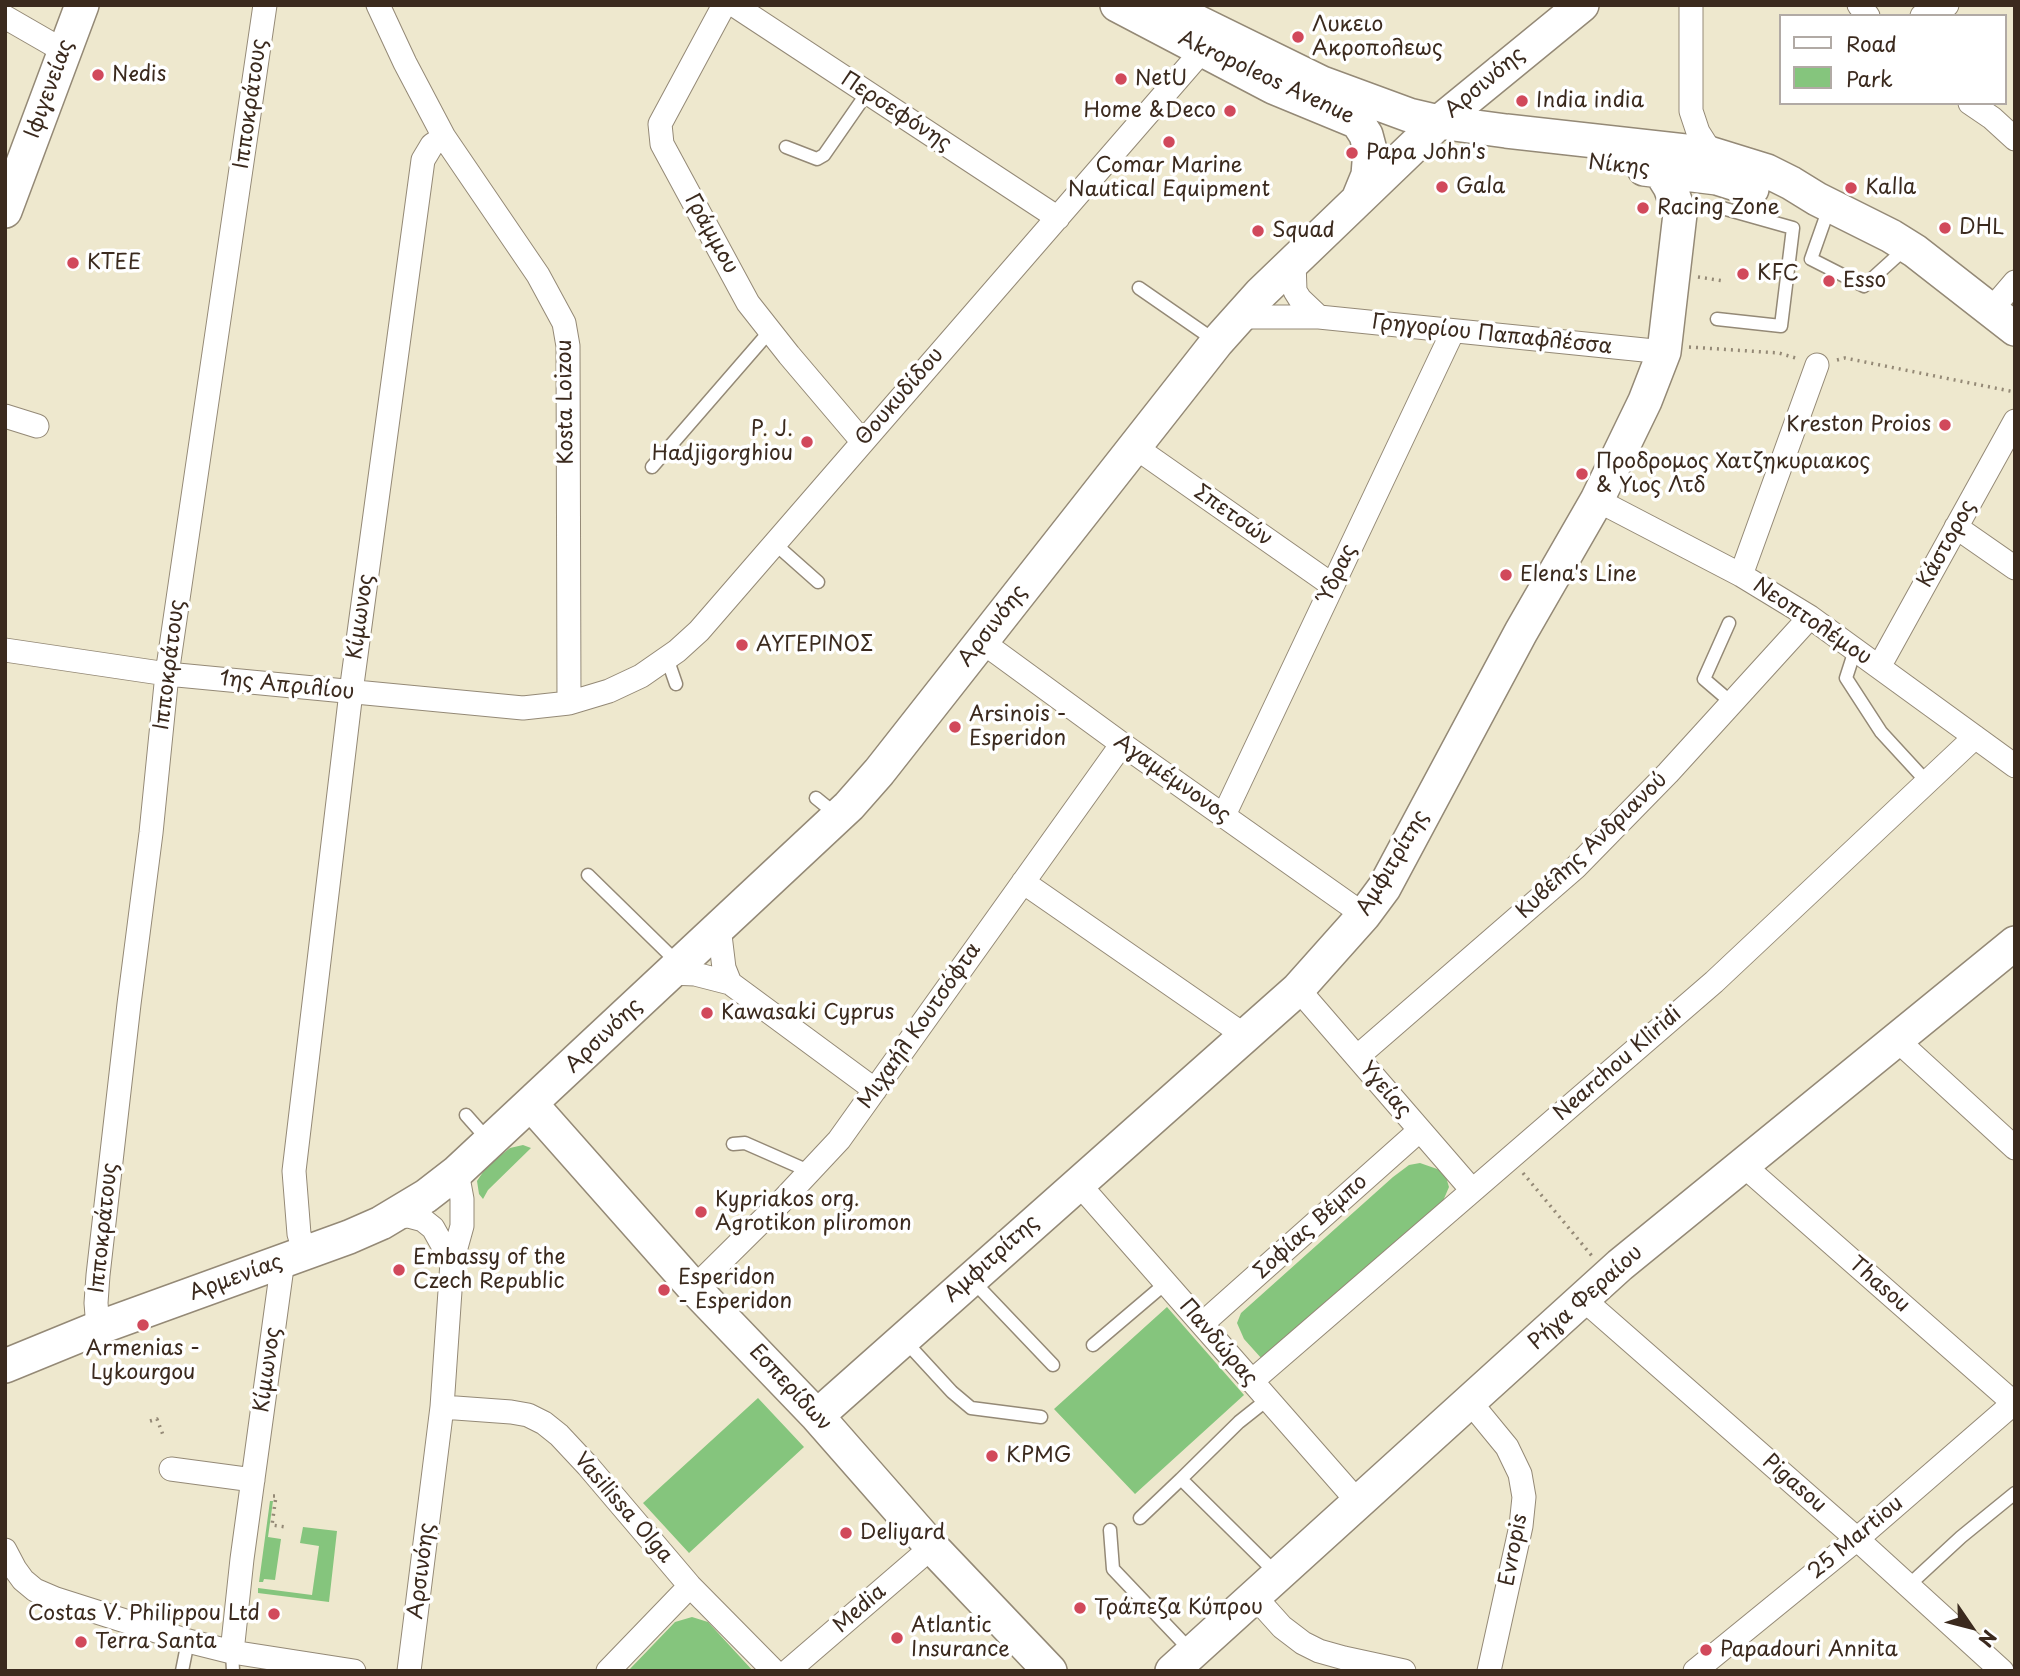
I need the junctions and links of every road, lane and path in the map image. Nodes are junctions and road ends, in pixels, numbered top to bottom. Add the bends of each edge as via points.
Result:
1 (81, 5) edge
2 (265, 5) edge
3 (724, 5) edge
4 (734, 5) edge
5 (1117, 5) edge
6 (1163, 5) edge
7 (1582, 5) edge
8 (1947, 5) edge
9 (383, 7) edge
10 (1689, 7) edge
11 (1927, 14) edge
12 (5, 17) edge
13 (64, 51) junction
14 (1202, 51) junction
15 (1495, 75) junction
16 (867, 93) junction
17 (1973, 105) edge
18 (1691, 111) junction
19 (1357, 121) junction
20 (1429, 130) junction
21 (1506, 131) junction
22 (444, 136) junction
23 (2015, 139) edge
24 (786, 147) dead end
25 (1661, 159) junction
26 (1717, 180) junction
27 (1359, 199) junction
28 (1823, 202) junction
29 (6, 207) edge
30 (1680, 214) junction
31 (1058, 218) junction
32 (1907, 246) junction
33 (1294, 261) junction
34 (2015, 282) edge
35 (1139, 288) dead end
36 (1238, 317) junction
37 (1320, 317) junction
38 (1717, 319) dead end
39 (2003, 320) edge
40 (770, 331) junction
41 (1453, 331) junction
42 (1217, 342) junction
43 (1665, 349) junction
44 (1817, 365) junction
45 (2015, 392) edge
46 (5, 416) edge
47 (2015, 421) edge
48 (37, 426) dead end
49 (862, 441) junction
50 (1135, 447) junction
51 (652, 467) dead end
52 (1597, 500) junction
53 (1956, 527) junction
54 (774, 543) junction
55 (2015, 568) edge
56 (1741, 575) junction
57 (818, 582) dead end
58 (1332, 585) junction
59 (1810, 617) junction
60 (1729, 623) dead end
61 (981, 641) junction
62 (5, 650) edge
63 (1855, 650) junction
64 (667, 658) junction
65 (1879, 667) junction
66 (167, 674) junction
67 (676, 684) dead end
68 (351, 692) junction
69 (569, 703) junction
70 (1732, 703) junction
71 (1975, 737) junction
72 (1122, 744) junction
73 (2015, 766) edge
74 (1927, 782) junction
75 (1224, 816) junction
76 (589, 875) dead end
77 (1023, 882) junction
78 (1364, 915) junction
79 (719, 927) junction
80 (2015, 943) edge
81 (674, 968) junction
82 (730, 984) junction
83 (1298, 989) junction
84 (1244, 1035) junction
85 (1898, 1040) junction
86 (1357, 1057) junction
87 (874, 1090) junction
88 (531, 1104) junction
89 (466, 1115) dead end
90 (1420, 1130) junction
91 (490, 1142) junction
92 (733, 1144) dead end
93 (2015, 1148) edge
94 (1510, 1158) junction
95 (1743, 1165) junction
96 (457, 1172) junction
97 (811, 1172) junction
98 (1078, 1183) junction
99 (1472, 1190) junction
100 (394, 1216) junction
101 (294, 1256) junction
102 (452, 1262) junction
103 (1609, 1276) junction
104 (970, 1278) junction
105 (1166, 1283) junction
106 (694, 1288) junction
107 (1583, 1299) junction
108 (1202, 1324) junction
109 (98, 1328) junction
110 (903, 1339) junction
111 (1093, 1345) dead end
112 (1053, 1365) dead end
113 (5, 1366) edge
114 (1252, 1381) junction
115 (1268, 1399) junction
116 (1470, 1402) junction
117 (2014, 1403) edge
118 (442, 1407) junction
119 (817, 1416) junction
120 (1041, 1417) dead end
121 (150, 1422) dead end
122 (163, 1435) dead end
123 (171, 1469) dead end
124 (1181, 1479) junction
125 (253, 1480) junction
126 (2015, 1493) edge
127 (271, 1496) dead end
128 (1359, 1503) junction
129 (1140, 1518) dead end
130 (286, 1527) dead end
131 (1110, 1530) dead end
132 (1857, 1539) junction
133 (932, 1546) junction
134 (5, 1550) edge
135 (690, 1586) junction
136 (1909, 1586) junction
137 (1267, 1587) junction
138 (188, 1641) junction
139 (1182, 1661) edge
140 (232, 1662) edge
141 (182, 1671) edge
142 (354, 1671) edge
143 (409, 1671) edge
144 (608, 1671) edge
145 (774, 1671) edge
146 (789, 1671) edge
147 (1050, 1671) edge
148 (1404, 1671) edge
149 (1489, 1671) edge
150 (1695, 1671) edge
151 (2003, 1671) edge

1 - 13 street, Ιφιγενείας
2 - 66 street, Ιπποκράτους
3 - 40 street, Γράμμου via 660,124 662,144 748,303
4 - 16 street, Περσεφόνης
5 - 14 street, Akropoleos Avenue
6 - 20 street, Akropoleos Avenue
7 - 15 street, Αρσινόης
8 - 11 street
9 - 22 street via 405,63
10 - 18 street
12 - 13 street
13 - 29 street, Ιφιγενείας
14 - 19 street, Akropoleos Avenue
14 - 31 street, Θουκυδίδου
15 - 20 street, Αρσινόης
15 - 21 street via 1490,97
16 - 24 lane via 824,155 817,159
16 - 31 street, Περσεφόνης
17 - 23 street
18 - 25 street
18 - 26 street
19 - 20 street, Akropoleos Avenue
19 - 27 street via 1370,150 1368,175
20 - 21 street, Νίκης
20 - 25 street, Νίκης via 1548,158
20 - 27 street, Αρσινόης
21 - 25 street, Νίκης
22 - 68 street, Κίμωνος via 423,160
22 - 69 street, Kosta Loizou via 538,275 564,323 568,345
25 - 26 street, Νίκης
25 - 30 street, Αμφιτρίτης
26 - 28 street, Νίκης
26 - 30 street via 1690,200
26 - 38 lane via 1793,228 1780,326
27 - 33 street, Αρσινόης
28 - 32 street, Νίκης
28 - 32 lane via 1811,259 1864,286
30 - 43 street, Αμφιτρίτης
31 - 49 street, Θουκυδίδου
32 - 39 street, Νίκης
33 - 36 street, Αρσινόης
33 - 37 street via 1295,291
34 - 39 street
35 - 42 lane
36 - 37 street, Γρηγορίου Παπαφλέσσα
36 - 42 street, Αρσινόης
37 - 41 street, Γρηγορίου Παπαφλέσσα
40 - 49 street, Γράμμου
40 - 51 lane
41 - 43 street, Γρηγορίου Παπαφλέσσα
41 - 58 street, Ύδρας
42 - 50 street, Αρσινόης
43 - 44 path via 1779,353
43 - 52 street, Αμφιτρίτης
44 - 45 path via 1845,358
44 - 56 street
46 - 48 street
47 - 53 street, Κάστορος
49 - 54 street, Θουκυδίδου
50 - 58 street, Σπετσών
50 - 61 street, Αρσινόης
52 - 56 street, Νεοπτολέμου
52 - 78 street, Αμφιτρίτης
53 - 55 street
53 - 65 street, Κάστορος
54 - 57 lane
54 - 64 street, Θουκυδίδου via 699,631
56 - 59 street, Νεοπτολέμου
58 - 75 street, Ύδρας
59 - 63 street, Νεοπτολέμου
59 - 70 street, Κυβέλης Ανδριανού
60 - 70 lane via 1704,679
61 - 72 street, Αγαμέμνονος
61 - 79 street, Αρσινόης via 879,772 827,807
62 - 66 street, 1ης Απριλίου
63 - 65 street, Νεοπτολέμου
63 - 74 lane via 1846,678 1881,732
64 - 67 lane
64 - 69 street, Θουκυδίδου via 641,676
65 - 71 street, Νεοπτολέμου
66 - 68 street, 1ης Απριλίου
66 - 109 street, Ιπποκράτους via 98,1275
68 - 69 street, 1ης Απριλίου via 523,708
68 - 101 street, Κίμωνος via 294,1171 299,1234
70 - 86 street, Κυβέλης Ανδριανού via 1576,867
71 - 73 street, Νεοπτολέμου
71 - 74 street, Nearchou Kliridi
72 - 75 street, Αγαμέμνονος
72 - 77 street, Μιχαήλ Κουτσόφτα
74 - 94 street, Nearchou Kliridi via 1714,982
75 - 78 street, Αγαμέμνονος
76 - 81 lane
77 - 84 street
77 - 87 street, Μιχαήλ Κουτσόφτα
78 - 83 street, Αμφιτρίτης
79 - 81 street, Αρσινόης
79 - 82 street
80 - 85 street, Ρήγα Φεραίου
81 - 82 street
81 - 88 street, Αρσινόης
82 - 87 street
83 - 84 street, Αμφιτρίτης
83 - 86 street, Υγείας
84 - 98 street, Αμφιτρίτης
85 - 93 street
85 - 95 street, Ρήγα Φεραίου
86 - 90 street, Υγείας
87 - 97 street, Μιχαήλ Κουτσόφτα
88 - 91 street, Αρσινόης
88 - 106 street, Εσπερίδων
89 - 91 lane
90 - 99 street, Υγείας
90 - 108 street, Σοφίας Βέμπο
91 - 96 street, Αρσινόης
92 - 97 lane via 745,1143
94 - 99 street, Nearchou Kliridi
94 - 103 path
95 - 103 street, Ρήγα Φεραίου
95 - 117 street, Thasou
96 - 100 street, Αρμενίας
96 - 102 street, Αρσινόης via 462,1226
97 - 106 street, Μιχαήλ Κουτσόφτα
98 - 104 street, Αμφιτρίτης
98 - 105 street, Πανδώρας
99 - 114 street, Nearchou Kliridi
100 - 101 street, Αρμενίας
100 - 102 street via 423,1220 433,1228
101 - 109 street, Αρμενίας
101 - 125 street, Κίμωνος
102 - 118 street, Αρσινόης
103 - 107 street, Ρήγα Φεραίου
104 - 110 street, Αμφιτρίτης
104 - 112 lane
105 - 108 street, Πανδώρας
105 - 111 lane
106 - 119 street, Εσπερίδων
107 - 116 street, Ρήγα Φεραίου
107 - 132 street, Pigasou
108 - 114 street, Πανδώρας
109 - 113 street, Αρμενίας
110 - 119 street, Αμφιτρίτης
110 - 120 lane via 971,1408
114 - 115 street, Πανδώρας
115 - 124 lane
115 - 128 street, Πανδώρας
116 - 128 street, Ρήγα Φεραίου
116 - 149 street, Evropis via 1507,1447 1520,1474 1524,1497
117 - 132 street, 25 Martiou
118 - 135 street, Vasilissa Olga via 510,1412 544,1423
118 - 143 street, Αρσινόης
119 - 133 street, Εσπερίδων
121 - 122 path via 157,1419
123 - 125 street
124 - 129 lane
124 - 137 lane
125 - 140 street, Κίμωνος
126 - 136 lane
127 - 130 path via 276,1496 272,1525
128 - 137 street, Ρήγα Φεραίου
131 - 139 lane via 1113,1569
132 - 136 street, Pigasou
132 - 150 street, 25 Martiou
133 - 146 street, Media
133 - 147 street, Εσπερίδων
134 - 138 street via 35,1590
135 - 144 street
135 - 145 street, Vasilissa Olga
136 - 151 street, Pigasou
137 - 139 street, Ρήγα Φεραίου
137 - 148 street via 1282,1627 1311,1647
138 - 140 street
138 - 141 lane
140 - 142 street

